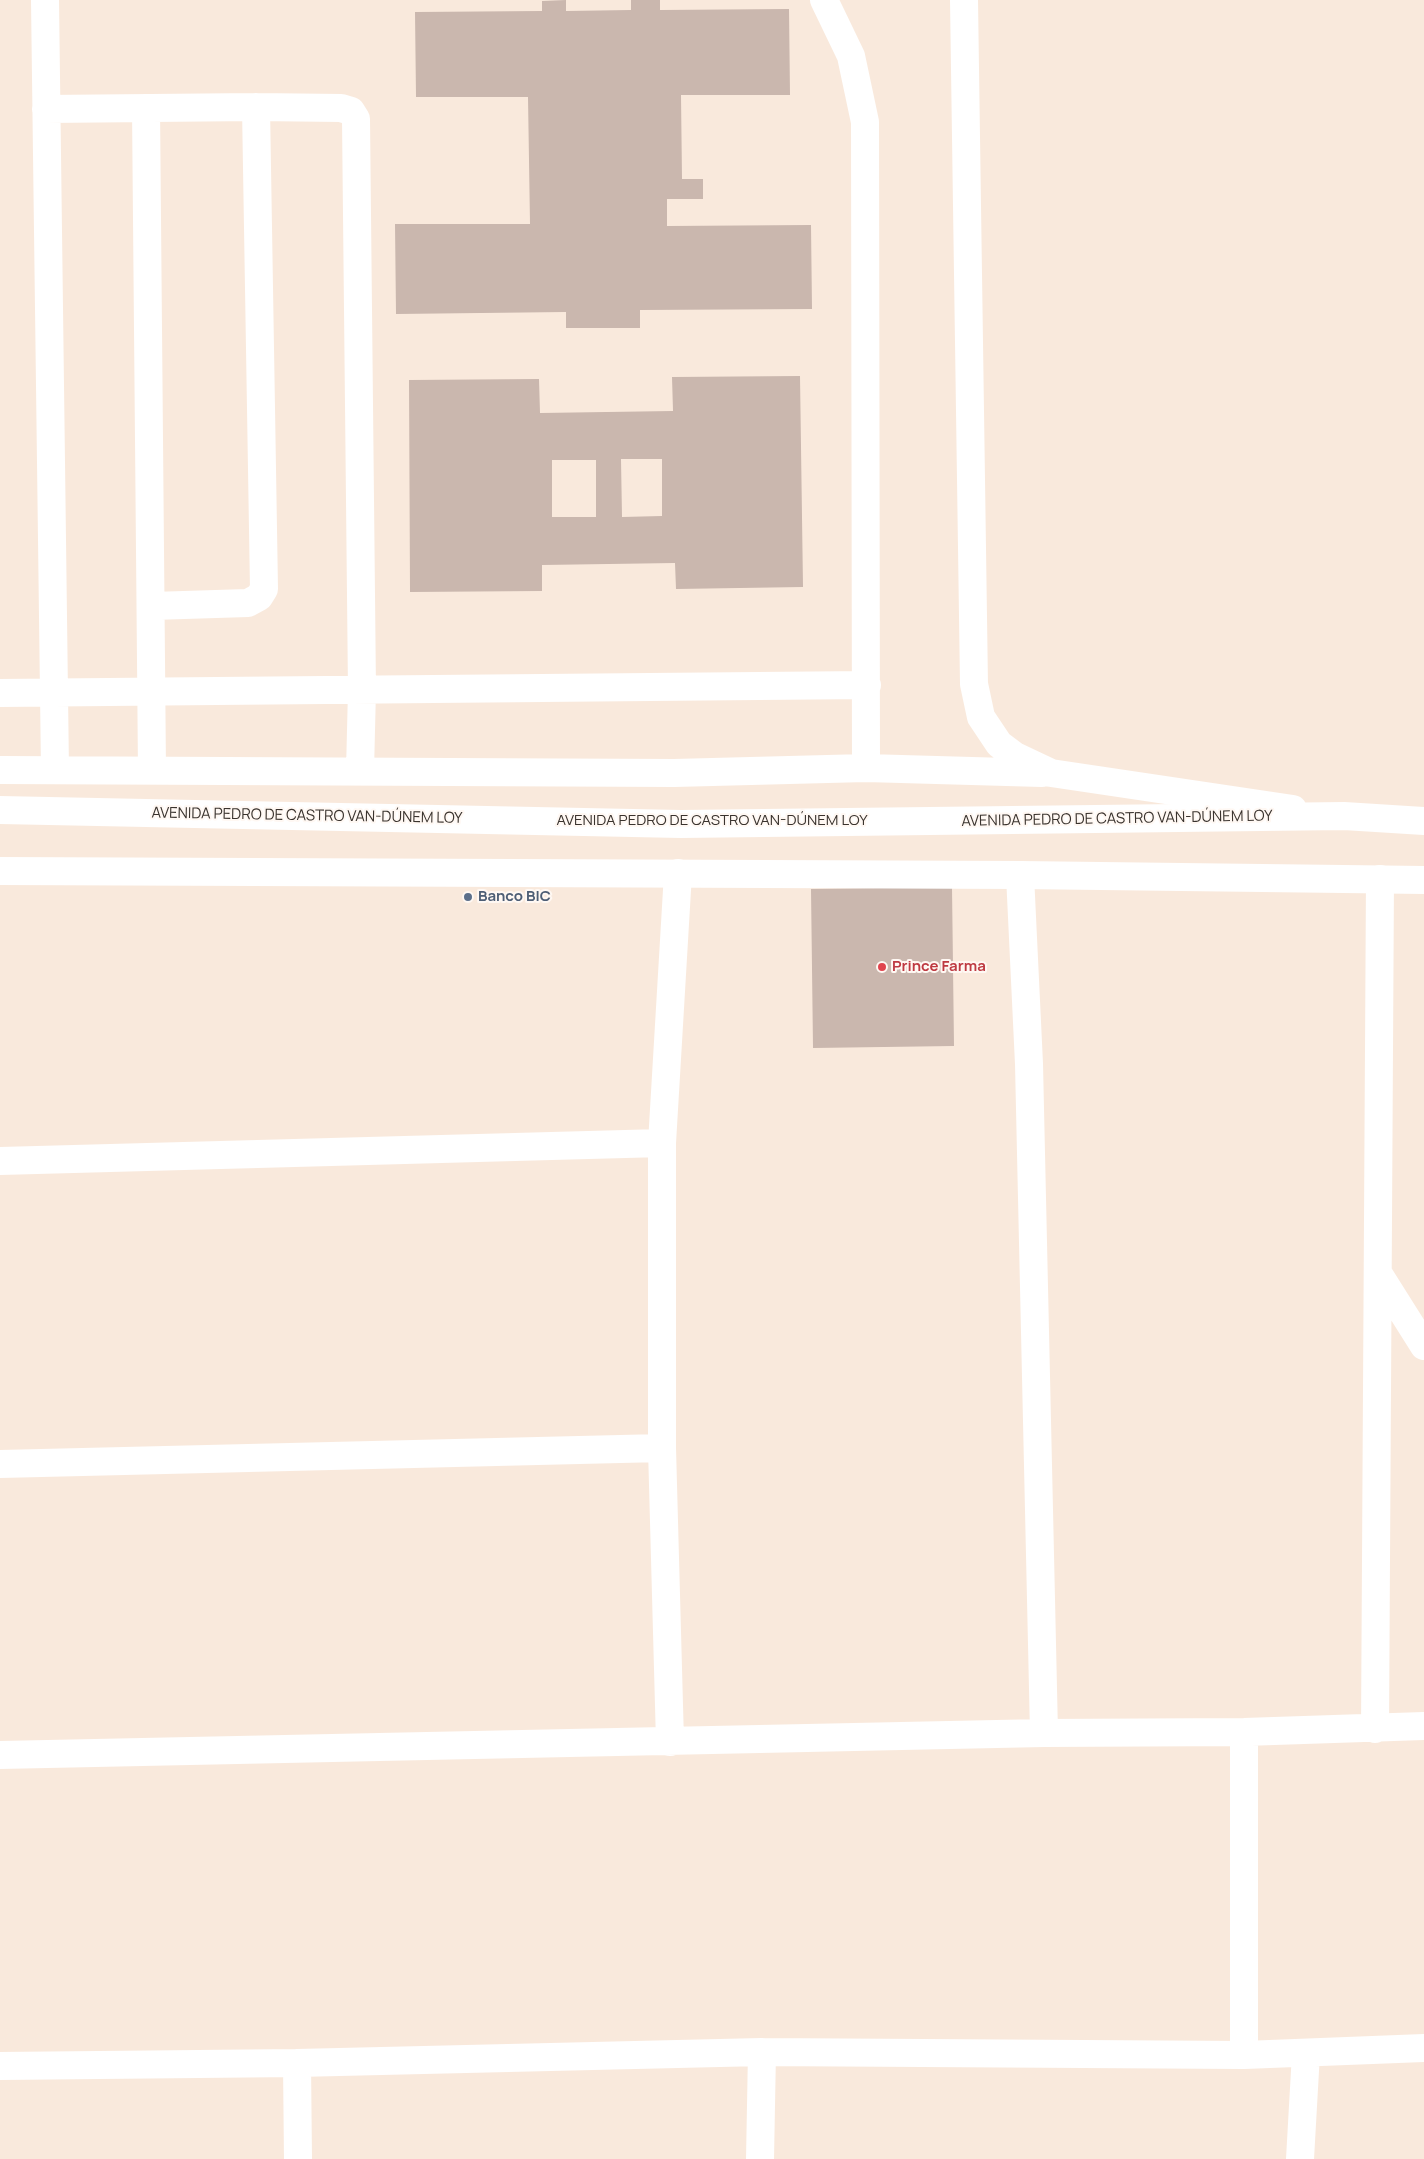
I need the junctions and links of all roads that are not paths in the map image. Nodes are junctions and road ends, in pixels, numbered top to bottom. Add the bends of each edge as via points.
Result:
1 (45, 0) edge
2 (824, 0) edge
3 (964, 0) edge
4 (256, 107) junction
5 (146, 108) junction
6 (46, 110) junction
7 (152, 606) junction
8 (867, 686) junction
9 (362, 690) junction
10 (151, 692) junction
11 (0, 693) edge
12 (54, 693) junction
13 (866, 768) junction
14 (0, 770) edge
15 (55, 770) junction
16 (152, 770) junction
17 (360, 771) junction
18 (1051, 773) junction
19 (0, 810) edge
20 (1344, 816) junction
21 (1424, 821) edge
22 (0, 871) edge
23 (678, 873) junction
24 (1020, 875) junction
25 (1380, 879) junction
26 (1424, 880) edge
27 (662, 1143) junction
28 (0, 1161) edge
29 (1378, 1273) junction
30 (1424, 1346) edge
31 (662, 1448) junction
32 (0, 1464) edge
33 (1424, 1726) edge
34 (1375, 1729) junction
35 (1244, 1732) junction
36 (1044, 1733) junction
37 (670, 1742) junction
38 (0, 1755) edge
39 (1424, 2048) edge
40 (762, 2052) junction
41 (1306, 2053) junction
42 (1244, 2055) junction
43 (297, 2063) junction
44 (0, 2066) edge
45 (298, 2159) edge
46 (760, 2159) edge
47 (1300, 2159) edge

1 - 6 main road
2 - 8 main road via 851,56 865,122
3 - 18 main road via 974,684 981,717 999,744 1015,756
4 - 5 main road
4 - 7 main road via 264,589 259,597 248,603
4 - 9 main road via 341,108 351,112 356,119
5 - 6 main road
5 - 7 main road
6 - 12 main road
7 - 10 main road
8 - 9 main road
8 - 13 main road
9 - 10 main road
9 - 17 main road
10 - 12 main road
10 - 16 main road
11 - 12 main road
12 - 15 main road
13 - 17 main road via 674,773
13 - 18 main road
14 - 15 main road
15 - 16 main road
16 - 17 main road
18 - 20 main road
19 - 20 main road, AVENIDA PEDRO DE CASTRO VAN-DÚNEM LOY via 681,824
20 - 21 main road, AVENIDA PEDRO DE CASTRO VAN-DÚNEM LOY
22 - 23 main road
23 - 24 main road
23 - 27 main road
24 - 25 main road
24 - 36 main road via 1030,1064
25 - 26 main road
25 - 29 main road
27 - 28 main road
27 - 31 main road
29 - 30 main road
29 - 34 main road
31 - 32 main road
31 - 37 main road
33 - 34 main road
34 - 35 main road
35 - 36 main road
35 - 42 main road
36 - 37 main road
37 - 38 main road
39 - 41 main road
40 - 42 main road
40 - 43 main road
40 - 46 main road
41 - 42 main road
41 - 47 main road
43 - 44 main road
43 - 45 main road

